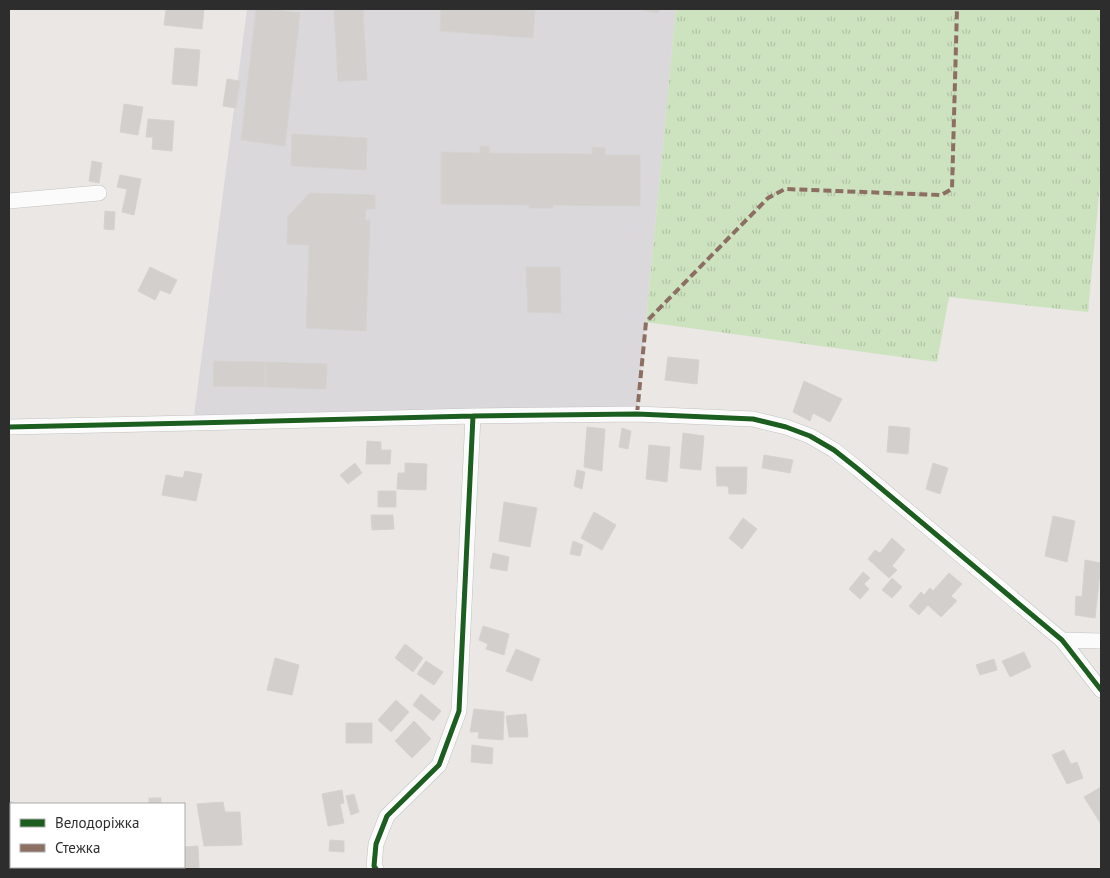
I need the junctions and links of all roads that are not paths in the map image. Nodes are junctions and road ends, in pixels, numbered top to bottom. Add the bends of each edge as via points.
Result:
1 (100, 193) dead end
2 (9, 201) edge
3 (473, 416) junction
4 (9, 427) edge
5 (1062, 640) junction
6 (1101, 641) edge
7 (1101, 690) edge
8 (371, 868) edge

1 - 2 street
3 - 4 street
3 - 5 street via 637,414 753,419 810,436 858,469
3 - 8 street via 460,711 438,765 386,816
5 - 6 street
5 - 7 street

